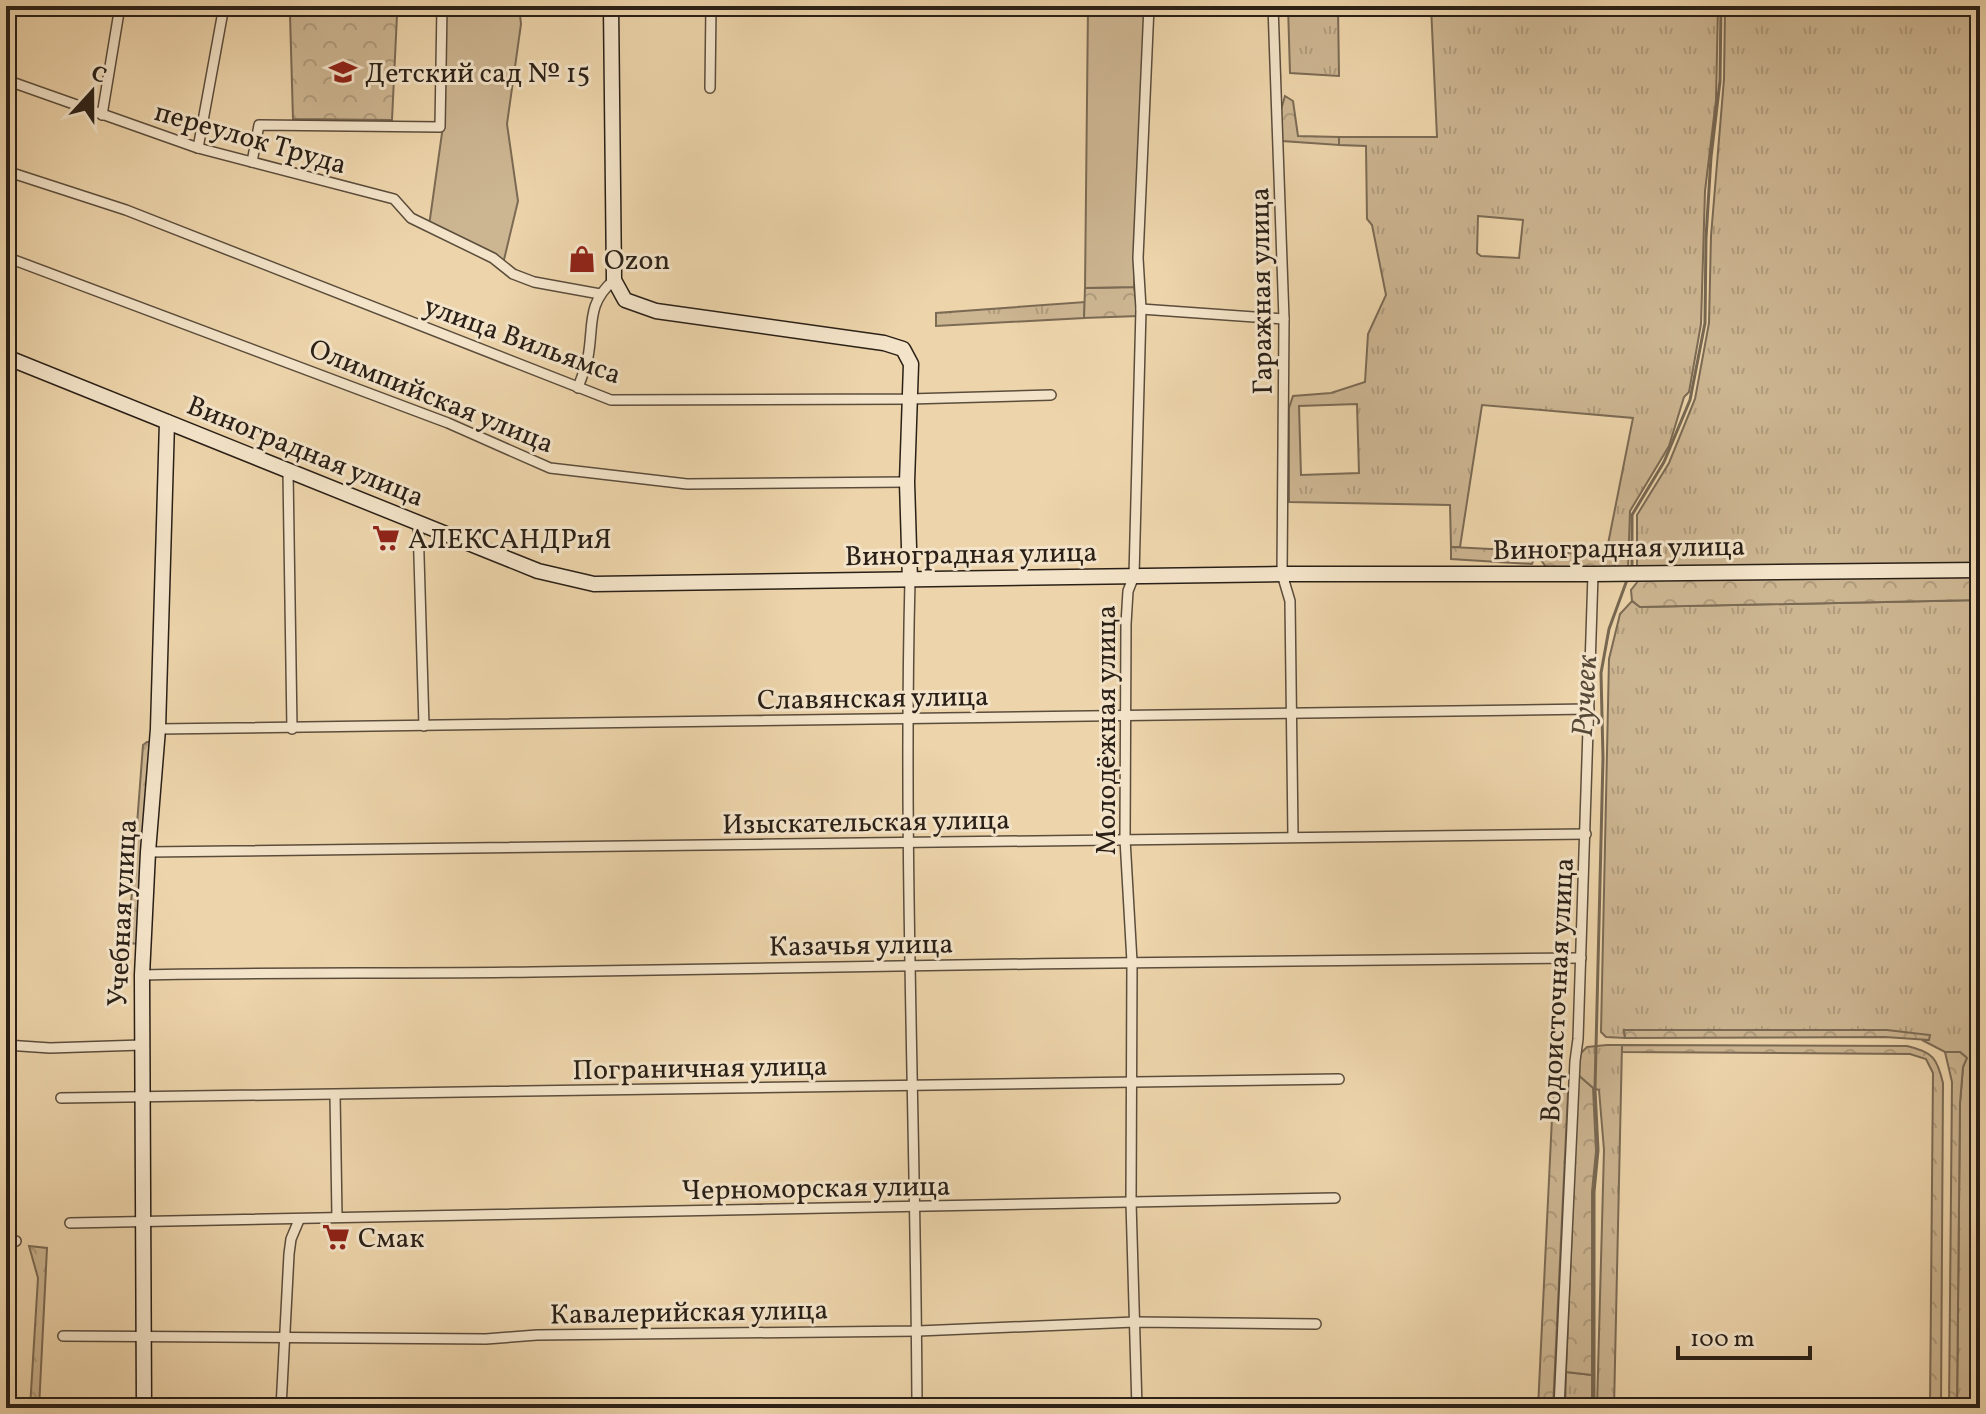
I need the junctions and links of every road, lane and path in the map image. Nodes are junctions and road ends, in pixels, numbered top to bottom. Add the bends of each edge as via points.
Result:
1 (120, 6) edge
2 (224, 6) edge
3 (442, 6) edge
4 (611, 6) edge
5 (711, 6) edge
6 (1149, 6) edge
7 (1273, 6) edge
8 (6, 80) edge
9 (710, 88) dead end
10 (102, 115) junction
11 (198, 148) junction
12 (252, 162) junction
13 (6, 171) edge
14 (6, 257) edge
15 (614, 280) junction
16 (600, 294) junction
17 (1141, 309) junction
18 (1284, 319) junction
19 (6, 357) edge
20 (578, 388) junction
21 (1051, 395) dead end
22 (909, 399) junction
23 (167, 422) junction
24 (288, 472) junction
25 (907, 482) junction
26 (418, 523) junction
27 (1980, 570) edge
28 (1282, 574) junction
29 (1593, 574) junction
30 (1134, 576) junction
31 (910, 580) junction
32 (1589, 709) junction
33 (1290, 713) junction
34 (1127, 716) junction
35 (906, 718) junction
36 (424, 726) junction
37 (158, 729) junction
38 (292, 729) junction
39 (1586, 834) junction
40 (1293, 836) junction
41 (1125, 839) junction
42 (909, 842) junction
43 (148, 852) junction
44 (1581, 958) junction
45 (1132, 962) junction
46 (912, 965) junction
47 (142, 975) junction
48 (142, 1045) junction
49 (9, 1046) edge
50 (6, 1057) edge
51 (1339, 1079) dead end
52 (1133, 1084) junction
53 (911, 1086) junction
54 (335, 1095) junction
55 (142, 1097) junction
56 (61, 1098) dead end
57 (1335, 1198) dead end
58 (1131, 1202) junction
59 (913, 1207) junction
60 (337, 1217) junction
61 (299, 1220) junction
62 (70, 1223) dead end
63 (141, 1223) junction
64 (1135, 1322) junction
65 (1316, 1324) dead end
66 (918, 1331) junction
67 (63, 1336) dead end
68 (144, 1338) junction
69 (284, 1339) junction
70 (144, 1408) edge
71 (281, 1408) edge
72 (917, 1408) edge
73 (1137, 1408) edge
74 (1559, 1408) edge

1 - 10 street
2 - 11 street
3 - 12 street via 440,127 259,125
4 - 15 street
5 - 9 street
6 - 17 street, Молодёжная улица via 1138,258
7 - 18 street, Гаражная улица
8 - 10 street, переулок Труда
10 - 11 street, переулок Труда
11 - 12 street, переулок Труда
12 - 16 street, переулок Труда via 394,199 411,218 493,258 513,274
13 - 20 street, улица Вильямса via 229,249
14 - 25 street, Олимпийская улица via 448,423 550,468 687,484
15 - 16 street
15 - 22 street via 625,300 656,311 894,344 911,364
16 - 20 street
17 - 18 street
17 - 30 street, Молодёжная улица
18 - 28 street, Гаражная улица
19 - 23 street, Виноградная улица
20 - 22 street, улица Вильямса via 611,400
21 - 22 street, улица Вильямса
22 - 25 street
23 - 24 street, Виноградная улица
23 - 37 street, Учебная улица
24 - 26 street, Виноградная улица
24 - 38 street
25 - 31 street
26 - 31 street, Виноградная улица via 538,571 594,584
26 - 36 street
27 - 29 street, Виноградная улица
28 - 29 street, Виноградная улица
28 - 30 street, Виноградная улица
28 - 33 street, Гаражная улица via 1290,601
29 - 32 street, Водоисточная улица
30 - 31 street, Виноградная улица
30 - 34 street, Молодёжная улица via 1126,624
31 - 35 street
32 - 33 street, Славянская улица
32 - 39 street, Водоисточная улица
33 - 34 street, Славянская улица
33 - 40 street, Гаражная улица
34 - 35 street, Славянская улица
34 - 41 street, Молодёжная улица
35 - 36 street, Славянская улица
35 - 42 street
36 - 38 street, Славянская улица
37 - 38 street, Славянская улица
37 - 43 street, Учебная улица
39 - 40 street, Изыскательская улица
39 - 44 street, Водоисточная улица
40 - 41 street, Изыскательская улица
41 - 42 street, Изыскательская улица
41 - 45 street, Молодёжная улица
42 - 43 street, Изыскательская улица
42 - 46 street
43 - 47 street, Учебная улица
44 - 45 street, Казачья улица
44 - 74 street, Водоисточная улица
45 - 46 street, Казачья улица
45 - 52 street, Молодёжная улица
46 - 47 street, Казачья улица
46 - 53 street
47 - 48 street, Учебная улица
48 - 49 street
48 - 55 street, Учебная улица
49 - 50 street
51 - 52 street, Пограничная улица
52 - 53 street, Пограничная улица
52 - 58 street, Молодёжная улица
53 - 54 street, Пограничная улица
53 - 59 street
54 - 55 street, Пограничная улица
54 - 60 street
55 - 56 street, Пограничная улица
55 - 63 street, Учебная улица
57 - 58 street, Черноморская улица
58 - 59 street, Черноморская улица
58 - 64 street, Молодёжная улица
59 - 60 street, Черноморская улица
59 - 66 street
60 - 61 street, Черноморская улица
61 - 63 street, Черноморская улица
61 - 69 street via 289,1254
62 - 63 street, Черноморская улица
63 - 68 street, Учебная улица
64 - 65 street, Кавалерийская улица
64 - 66 street, Кавалерийская улица
64 - 73 street, Молодёжная улица
66 - 69 street, Кавалерийская улица
66 - 72 street
67 - 68 street, Кавалерийская улица
68 - 69 street, Кавалерийская улица
68 - 70 street, Учебная улица
69 - 71 street

